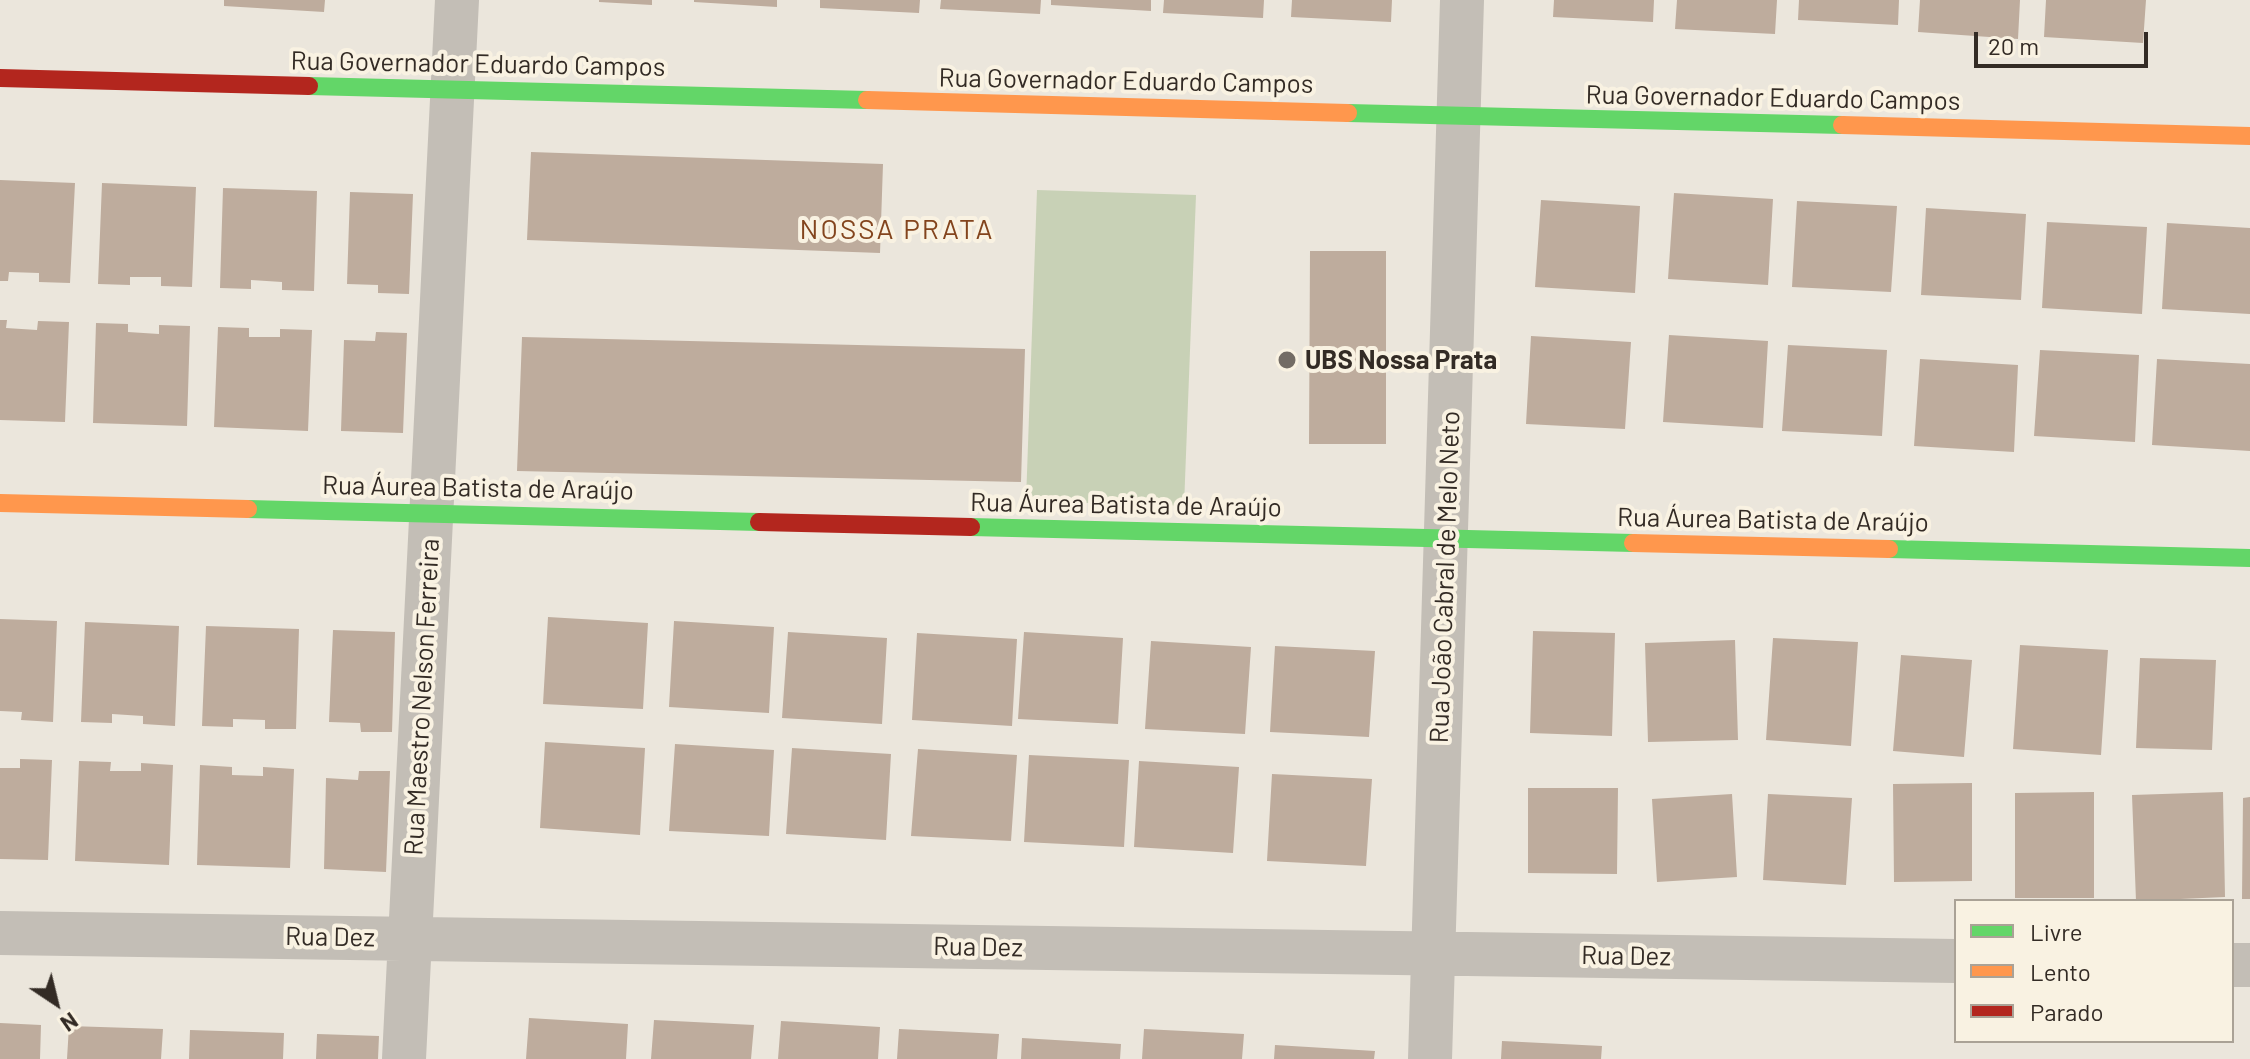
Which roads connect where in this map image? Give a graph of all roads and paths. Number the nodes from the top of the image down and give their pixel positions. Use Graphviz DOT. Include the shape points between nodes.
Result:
graph roads {
  1 [pos="457,0"];
  2 [pos="1462,0"];
  3 [pos="0,78"];
  4 [pos="452,90"];
  5 [pos="1459,116"];
  6 [pos="2250,136"];
  7 [pos="0,503"];
  8 [pos="431,513"];
  9 [pos="1447,539"];
  10 [pos="2250,558"];
  11 [pos="0,933"];
  12 [pos="409,938"];
  13 [pos="1433,954"];
  14 [pos="1954,961"];
  15 [pos="404,1059"];
  16 [pos="1430,1059"];
  1 -- 4 [label="street, Rua Maestro Nelson Ferreira"];
  2 -- 5 [label="street, Rua João Cabral de Melo Neto"];
  3 -- 4 [label="street, Rua Governador Eduardo Campos"];
  4 -- 5 [label="street, Rua Governador Eduardo Campos"];
  4 -- 8 [label="street, Rua Maestro Nelson Ferreira"];
  5 -- 6 [label="street, Rua Governador Eduardo Campos"];
  5 -- 9 [label="street, Rua João Cabral de Melo Neto"];
  7 -- 8 [label="street, Rua Áurea Batista de Araújo"];
  8 -- 9 [label="street, Rua Áurea Batista de Araújo"];
  8 -- 12 [label="street, Rua Maestro Nelson Ferreira"];
  9 -- 10 [label="street, Rua Áurea Batista de Araújo"];
  9 -- 13 [label="street, Rua João Cabral de Melo Neto"];
  11 -- 12 [label="street, Rua Dez"];
  12 -- 13 [label="street, Rua Dez"];
  12 -- 15 [label="street, Rua Maestro Nelson Ferreira"];
  13 -- 14 [label="street, Rua Dez"];
  13 -- 16 [label="street, Rua João Cabral de Melo Neto"];
}
